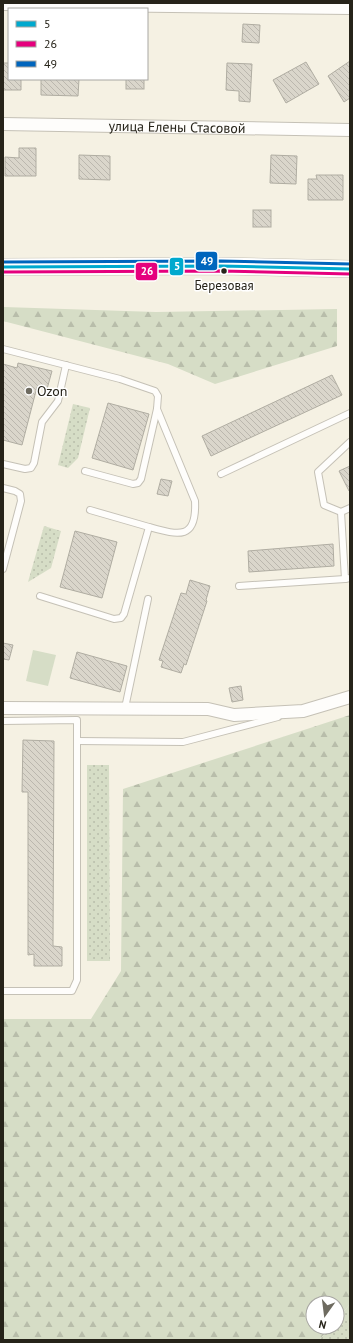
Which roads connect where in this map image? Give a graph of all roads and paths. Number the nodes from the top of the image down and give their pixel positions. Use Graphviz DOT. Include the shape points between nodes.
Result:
graph roads {
  1 [pos="3,4"];
  2 [pos="350,8"];
  3 [pos="3,124"];
  4 [pos="350,130"];
  5 [pos="3,267"];
  6 [pos="350,269"];
  7 [pos="3,349"];
  8 [pos="66,365"];
  9 [pos="157,409"];
  10 [pos="350,413"];
  11 [pos="350,442"];
  12 [pos="3,464"];
  13 [pos="85,471"];
  14 [pos="221,474"];
  15 [pos="3,488"];
  16 [pos="350,508"];
  17 [pos="90,510"];
  18 [pos="341,512"];
  19 [pos="149,527"];
  20 [pos="3,569"];
  21 [pos="348,579"];
  22 [pos="239,586"];
  23 [pos="40,596"];
  24 [pos="148,599"];
  25 [pos="350,697"];
  26 [pos="3,708"];
  27 [pos="125,708"];
  28 [pos="303,711"];
  29 [pos="3,721"];
  30 [pos="77,741"];
  31 [pos="3,991"];
  1 -- 2 [label="street"];
  3 -- 4 [label="street, улица Елены Стасовой"];
  5 -- 6 [label="main road" via="220,266"];
  7 -- 8 [label="lane"];
  8 -- 9 [label="lane" via="150,389 158,396"];
  8 -- 12 [label="lane" via="58,401 42,422 31,468"];
  9 -- 13 [label="lane" via="138,483 133,484"];
  9 -- 19 [label="lane" via="195,501 195,514 189,530 180,534"];
  10 -- 14 [label="lane"];
  11 -- 18 [label="lane" via="318,472 324,505"];
  15 -- 20 [label="lane" via="20,494 21,500"];
  16 -- 18 [label="lane"];
  17 -- 19 [label="lane"];
  18 -- 21 [label="lane"];
  19 -- 23 [label="lane" via="121,618 114,619"];
  21 -- 22 [label="lane"];
  24 -- 27 [label="lane"];
  25 -- 28 [label="street"];
  26 -- 27 [label="street"];
  27 -- 28 [label="street" via="208,709 234,716"];
  28 -- 30 [label="lane" via="183,742"];
  29 -- 30 [label="lane" via="78,720"];
  30 -- 31 [label="lane" via="77,980 72,991"];
}
